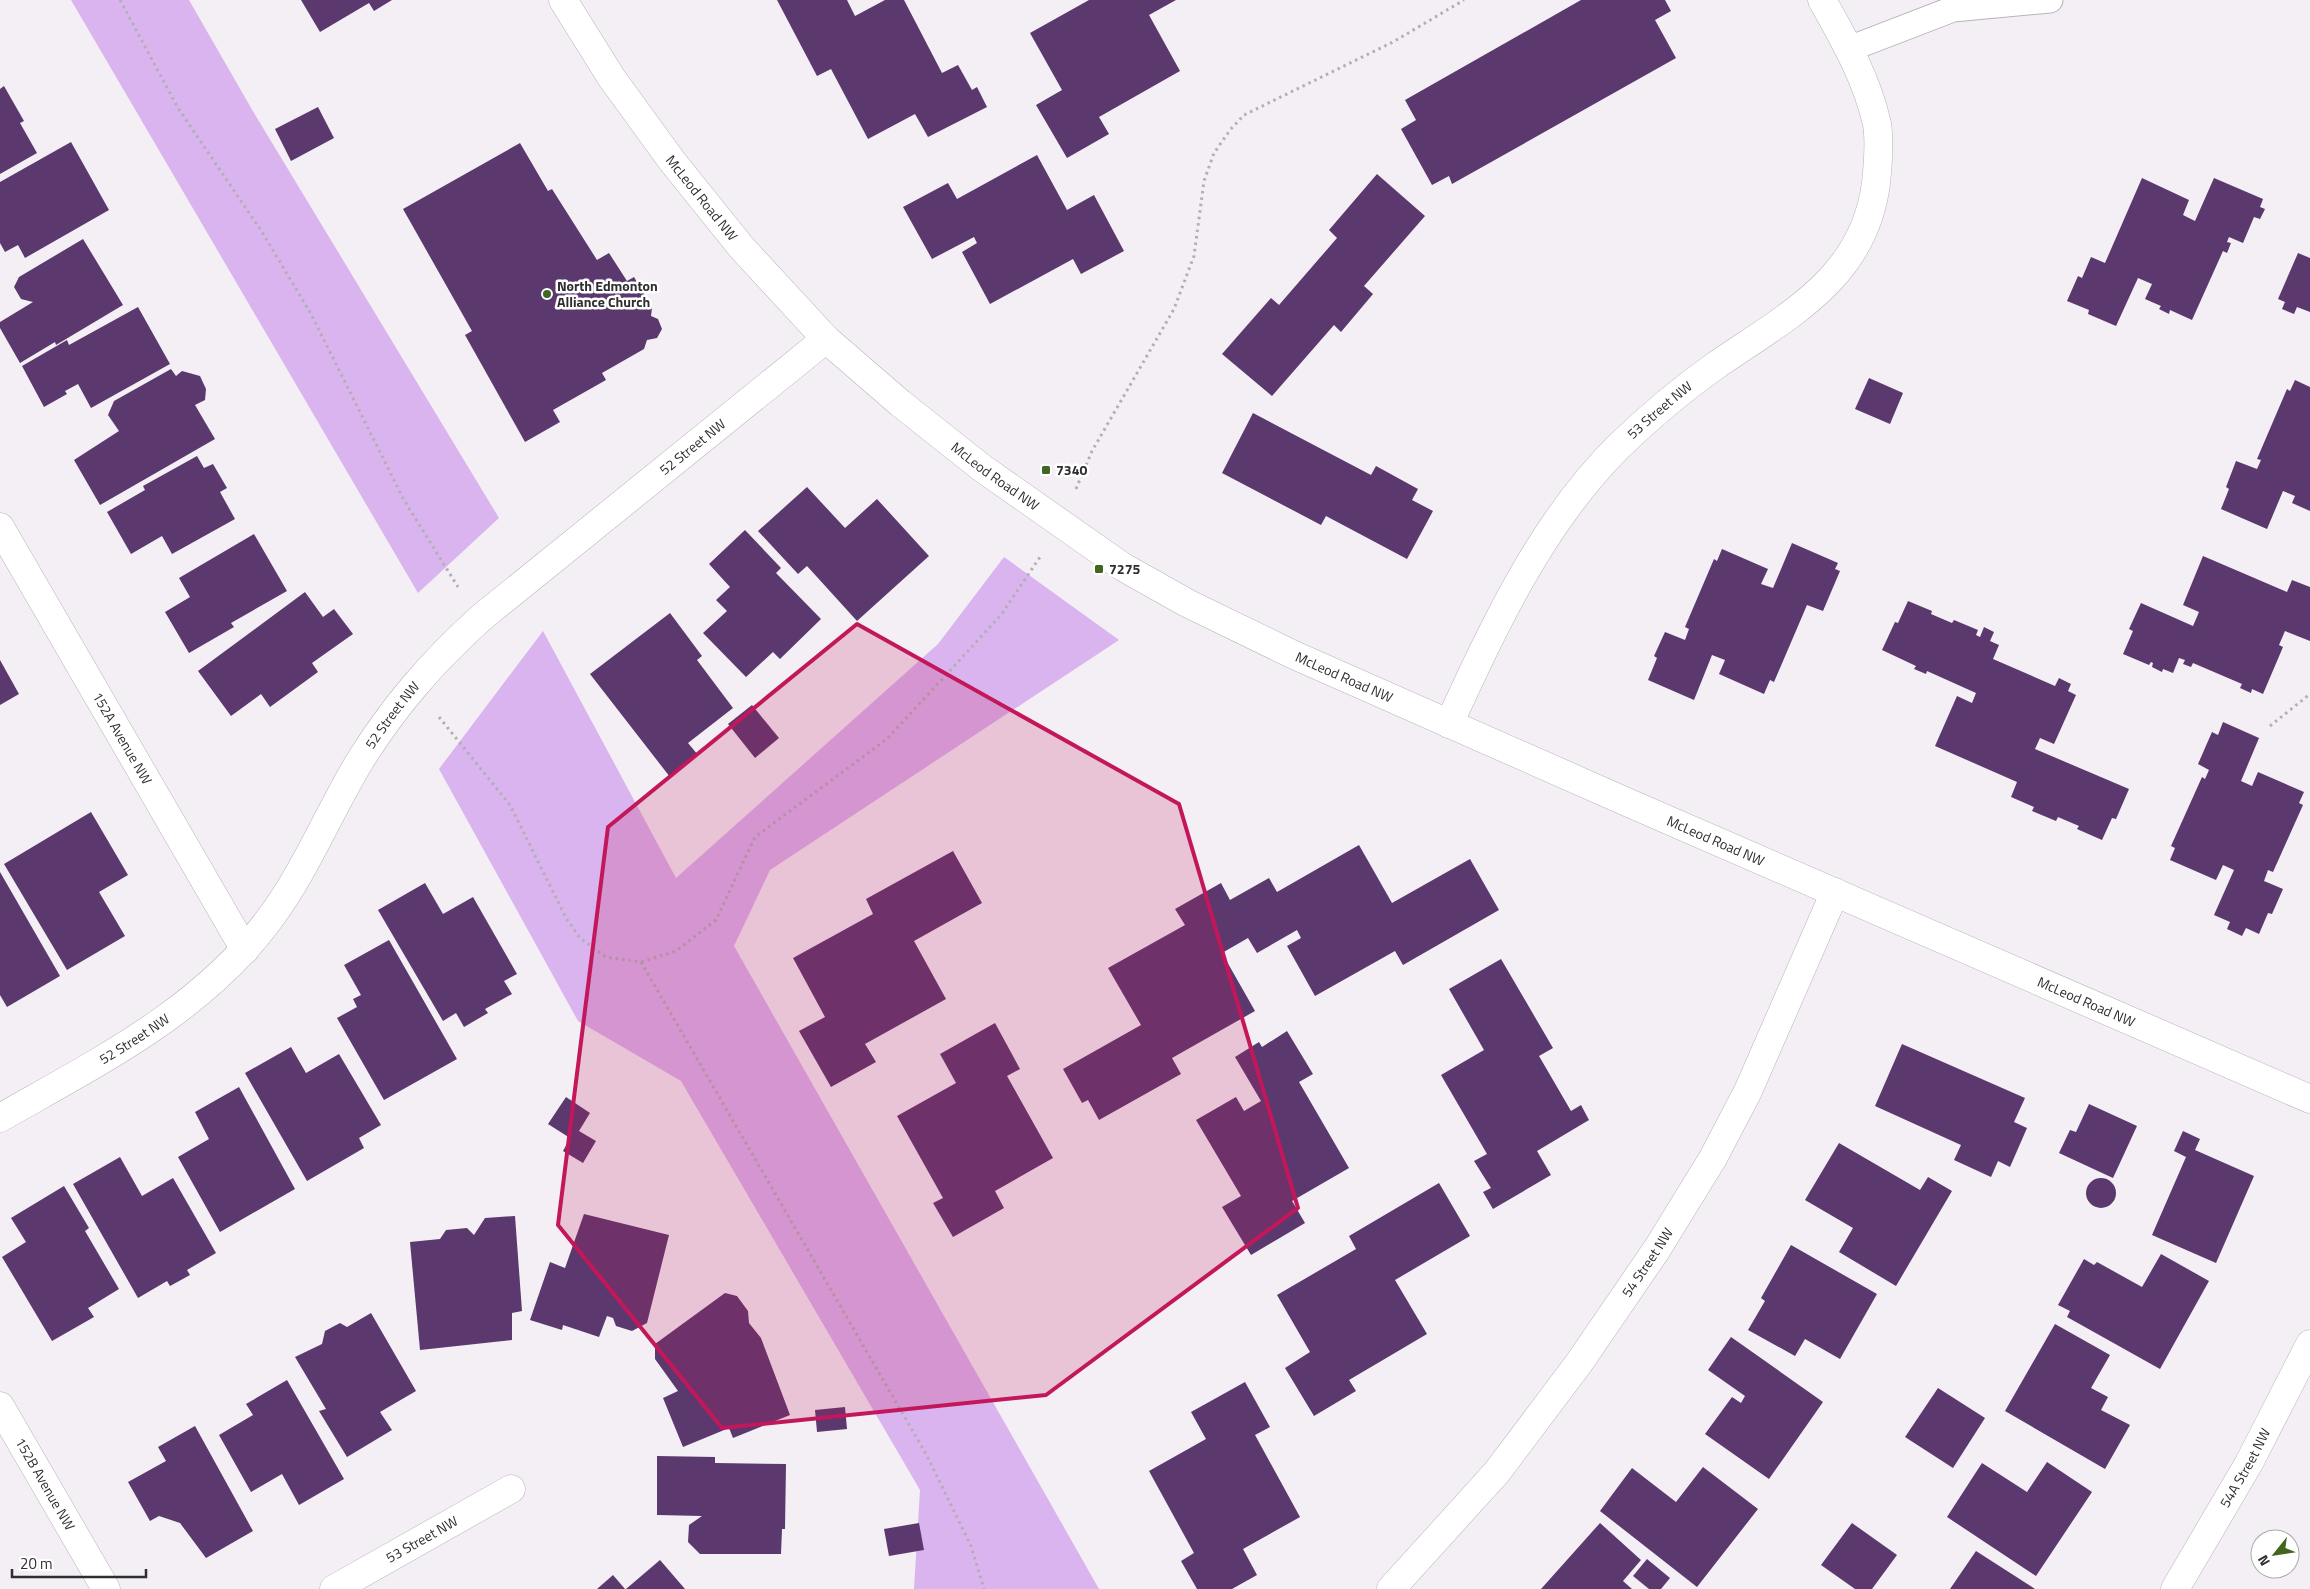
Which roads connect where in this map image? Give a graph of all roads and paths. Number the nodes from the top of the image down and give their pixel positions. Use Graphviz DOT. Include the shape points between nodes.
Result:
graph roads {
  1 [pos="120,0"];
  2 [pos="563,0"];
  3 [pos="1822,0"];
  4 [pos="2050,0"];
  5 [pos="1849,49"];
  6 [pos="826,339"];
  7 [pos="0,527"];
  8 [pos="482,617"];
  9 [pos="413,684"];
  10 [pos="2310,694"];
  11 [pos="1449,724"];
  12 [pos="2270,726"];
  13 [pos="1835,892"];
  14 [pos="245,950"];
  15 [pos="2310,1099"];
  16 [pos="0,1118"];
  17 [pos="2310,1344"];
  18 [pos="0,1406"];
  19 [pos="511,1488"];
  20 [pos="106,1589"];
  21 [pos="334,1589"];
  22 [pos="984,1589"];
  23 [pos="1391,1589"];
  24 [pos="2175,1589"];
  1 -- 8 [label="path" via="178,108 262,232 312,314 404,500 450,576"];
  2 -- 6 [label="street, McLeod Road NW" via="611,77 672,161 742,248"];
  3 -- 5 [label="street, 53 Street NW"];
  4 -- 5 [label="lane" via="1953,9"];
  5 -- 11 [label="street, 53 Street NW" via="1866,87 1877,126 1878,166 1873,205 1862,235 1829,283 1809,302 1682,392 1618,447 1590,478 1518,582"];
  6 -- 8 [label="street, 52 Street NW"];
  6 -- 11 [label="street, McLeod Road NW" via="900,404 982,468 1123,567 1238,629"];
  7 -- 14 [label="street, 152A Avenue NW"];
  8 -- 9 [label="street, 52 Street NW"];
  9 -- 14 [label="street, 52 Street NW" via="357,765 286,896"];
  9 -- 22 [label="path" via="510,805 566,918 580,938 606,956 641,962 926,1454 972,1546"];
  10 -- 12 [label="path"];
  11 -- 13 [label="street, McLeod Road NW"];
  13 -- 15 [label="street, McLeod Road NW"];
  13 -- 23 [label="street, 54 Street NW" via="1748,1091 1658,1249 1579,1363 1497,1472"];
  14 -- 16 [label="street, 52 Street NW" via="166,1019 124,1047"];
  17 -- 24 [label="street, 54A Street NW" via="2249,1463"];
  18 -- 20 [label="street, 152B Avenue NW"];
  19 -- 21 [label="street, 53 Street NW"];
}
